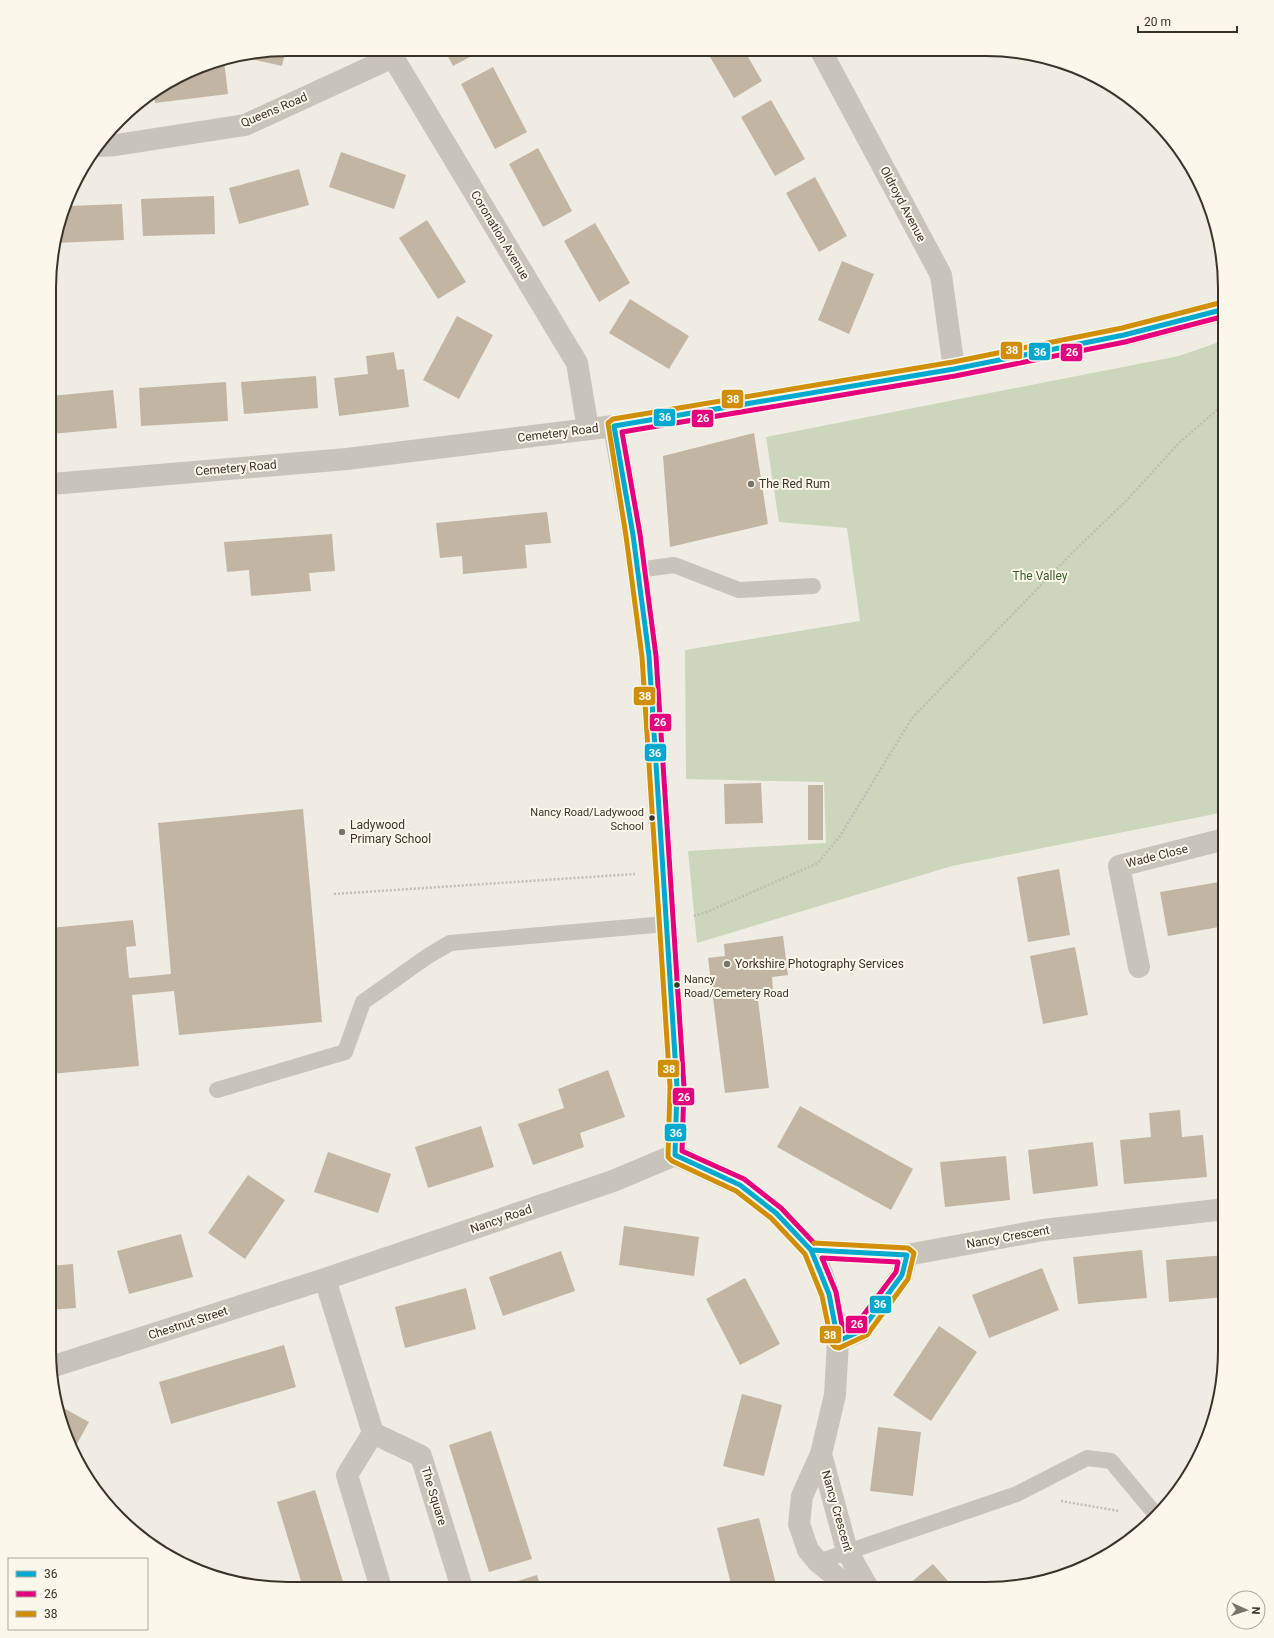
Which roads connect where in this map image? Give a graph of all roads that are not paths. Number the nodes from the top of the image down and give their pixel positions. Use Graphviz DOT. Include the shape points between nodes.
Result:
graph roads {
  1 [pos="385,56"];
  2 [pos="393,56"];
  3 [pos="824,56"];
  4 [pos="105,145"];
  5 [pos="1218,311"];
  6 [pos="954,369"];
  7 [pos="614,426"];
  8 [pos="588,429"];
  9 [pos="56,484"];
  10 [pos="638,570"];
  11 [pos="813,586"];
  12 [pos="1218,841"];
  13 [pos="666,924"];
  14 [pos="1139,967"];
  15 [pos="217,1090"];
  16 [pos="675,1155"];
  17 [pos="1218,1210"];
  18 [pos="811,1250"];
  19 [pos="907,1255"];
  20 [pos="325,1278"];
  21 [pos="838,1341"];
  22 [pos="56,1365"];
  23 [pos="373,1433"];
  24 [pos="821,1454"];
  25 [pos="1153,1511"];
  26 [pos="847,1551"];
  27 [pos="818,1562"];
  28 [pos="379,1582"];
  29 [pos="460,1582"];
  30 [pos="843,1582"];
  31 [pos="865,1582"];
  1 -- 4 [label="street, Queens Road" via="245,125"];
  2 -- 8 [label="street, Coronation Avenue" via="577,363"];
  3 -- 6 [label="street, Oldroyd Avenue" via="941,275"];
  5 -- 6 [label="street, Cemetery Road" via="1124,335"];
  6 -- 7 [label="street, Cemetery Road"];
  7 -- 8 [label="street, Cemetery Road"];
  7 -- 10 [label="street"];
  8 -- 9 [label="street, Cemetery Road" via="347,459"];
  10 -- 11 [label="lane" via="674,565 739,590"];
  10 -- 13 [label="street" via="649,656"];
  12 -- 14 [label="street, Wade Close" via="1119,866"];
  13 -- 15 [label="lane" via="450,943 363,1002 345,1052"];
  13 -- 16 [label="street" via="677,1087"];
  16 -- 18 [label="street" via="740,1185 776,1214"];
  16 -- 20 [label="street, Nancy Road" via="613,1180"];
  17 -- 19 [label="street, Nancy Crescent" via="1043,1230"];
  18 -- 19 [label="street"];
  18 -- 21 [label="street, Nancy Crescent" via="829,1294"];
  19 -- 21 [label="street" via="902,1276 861,1331"];
  20 -- 22 [label="street, Chestnut Street"];
  20 -- 23 [label="street"];
  21 -- 24 [label="street, Nancy Crescent" via="835,1395"];
  23 -- 28 [label="street" via="347,1475"];
  23 -- 29 [label="street, The Square" via="421,1456"];
  24 -- 26 [label="street, Nancy Crescent"];
  24 -- 27 [label="street, Nancy Crescent" via="802,1496 799,1524 808,1550"];
  25 -- 26 [label="lane" via="1111,1461 1087,1458 1017,1494"];
  26 -- 27 [label="lane"];
  26 -- 31 [label="street, Nancy Crescent"];
  27 -- 30 [label="street, Nancy Crescent"];
}
